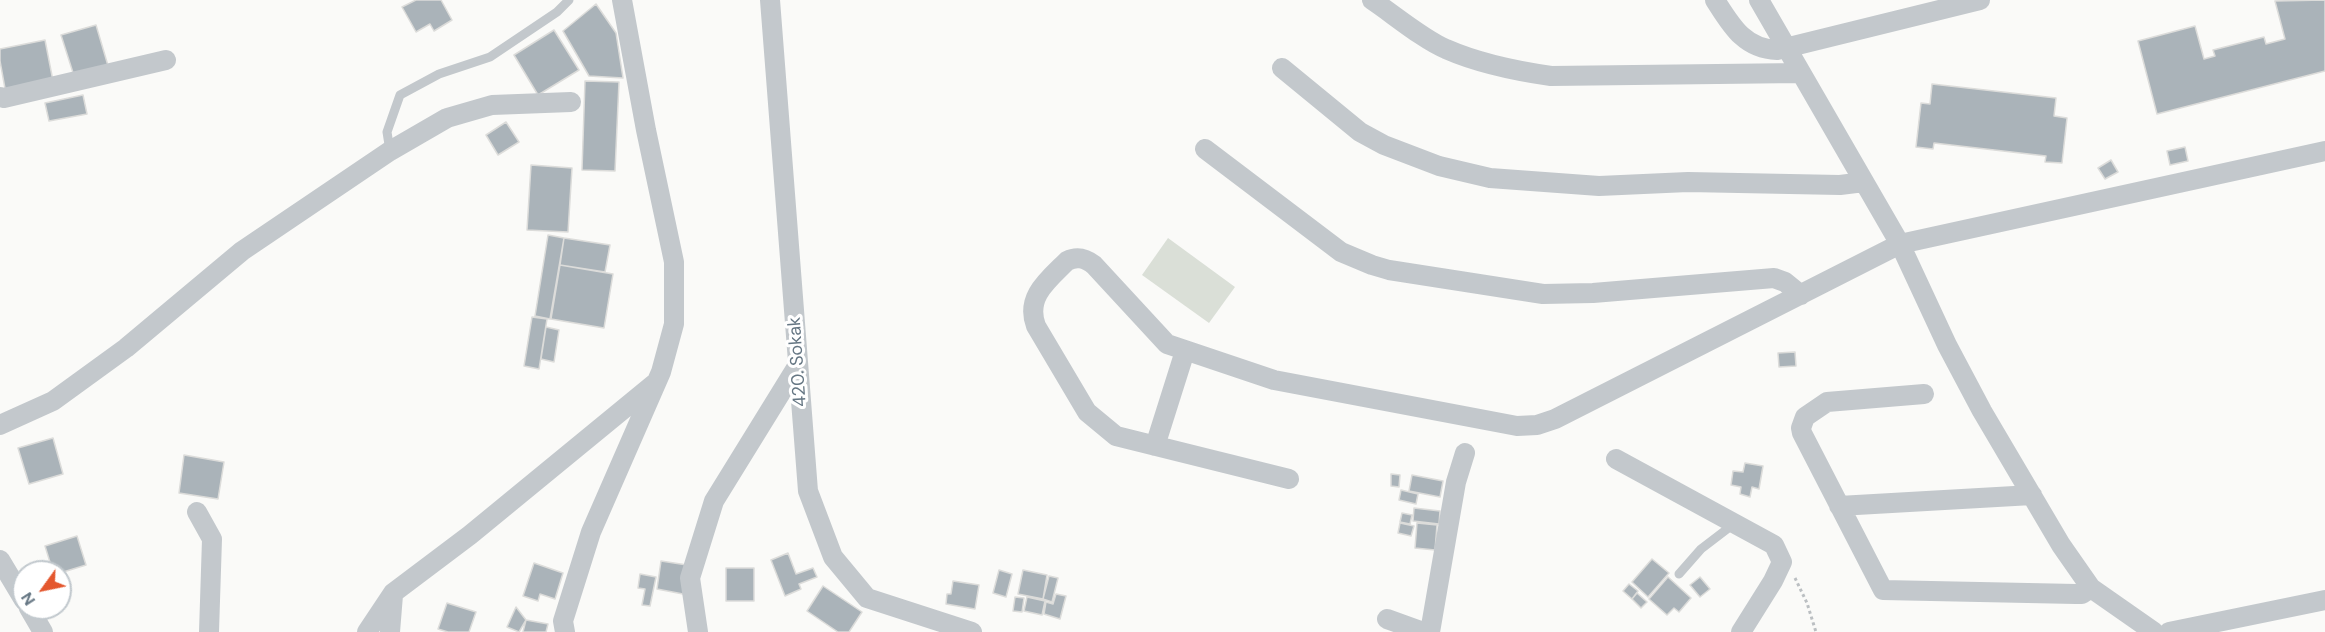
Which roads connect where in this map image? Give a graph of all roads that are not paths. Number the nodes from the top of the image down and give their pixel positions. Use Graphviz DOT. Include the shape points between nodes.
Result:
graph roads {
  1 [pos="569,0"];
  2 [pos="622,0"];
  3 [pos="770,0"];
  4 [pos="1372,0"];
  5 [pos="1715,0"];
  6 [pos="1759,0"];
  7 [pos="1980,0"];
  8 [pos="1786,49"];
  9 [pos="166,60"];
  10 [pos="1282,68"];
  11 [pos="1800,73"];
  12 [pos="0,97"];
  13 [pos="571,102"];
  14 [pos="1205,149"];
  15 [pos="390,151"];
  16 [pos="2325,151"];
  17 [pos="1864,182"];
  18 [pos="1900,244"];
  19 [pos="1801,295"];
  20 [pos="1185,351"];
  21 [pos="798,364"];
  22 [pos="657,382"];
  23 [pos="1924,394"];
  24 [pos="0,425"];
  25 [pos="1155,446"];
  26 [pos="1465,453"];
  27 [pos="1616,459"];
  28 [pos="1289,479"];
  29 [pos="2032,495"];
  30 [pos="1839,506"];
  31 [pos="197,512"];
  32 [pos="1735,523"];
  33 [pos="0,560"];
  34 [pos="1679,573"];
  35 [pos="12,580"];
  36 [pos="2091,588"];
  37 [pos="393,593"];
  38 [pos="2325,600"];
  39 [pos="1387,619"];
  40 [pos="917,623"];
  41 [pos="209,632"];
  42 [pos="367,632"];
  43 [pos="390,632"];
  44 [pos="565,632"];
  45 [pos="698,632"];
  46 [pos="972,632"];
  47 [pos="1423,632"];
  48 [pos="1430,632"];
  49 [pos="1741,632"];
  50 [pos="2154,632"];
  51 [pos="2169,632"];
  1 -- 15 [label="lane" via="490,57 439,74 400,95 387,132"];
  2 -- 22 [label="street" via="674,262 674,324"];
  3 -- 21 [label="street, 420. Sokak"];
  4 -- 11 [label="street" via="1444,49 1526,72 1551,76"];
  5 -- 8 [label="street" via="1745,40 1767,50"];
  6 -- 8 [label="street"];
  7 -- 8 [label="street"];
  8 -- 11 [label="street"];
  9 -- 12 [label="street"];
  10 -- 17 [label="street" via="1376,141 1439,166 1490,178 1599,186"];
  11 -- 17 [label="street"];
  13 -- 15 [label="street" via="492,105 447,118"];
  14 -- 19 [label="street" via="1341,252 1372,266 1543,294 1774,278"];
  15 -- 24 [label="street" via="242,251 126,348 53,401"];
  16 -- 18 [label="street"];
  17 -- 18 [label="street"];
  18 -- 19 [label="street"];
  18 -- 29 [label="street" via="1952,355"];
  19 -- 20 [label="street" via="1556,419 1537,425 1517,426 1274,380"];
  20 -- 25 [label="street"];
  20 -- 25 [label="street" via="1167,344 1083,258 1067,261 1035,298 1036,326 1087,412 1116,436"];
  21 -- 40 [label="street, 420. Sokak" via="808,491 833,557 867,598"];
  21 -- 45 [label="street" via="714,501 690,578"];
  22 -- 37 [label="street"];
  22 -- 44 [label="street" via="591,532 563,621"];
  23 -- 30 [label="street" via="1827,402 1805,417 1802,434"];
  25 -- 28 [label="street"];
  26 -- 48 [label="street" via="1456,482"];
  27 -- 32 [label="street"];
  29 -- 30 [label="street"];
  29 -- 36 [label="street"];
  30 -- 36 [label="street" via="1883,590 2082,594"];
  31 -- 41 [label="street" via="212,539"];
  32 -- 34 [label="lane" via="1701,549"];
  32 -- 49 [label="street" via="1774,545 1782,562"];
  33 -- 35 [label="street"];
  36 -- 50 [label="street"];
  37 -- 42 [label="street"];
  37 -- 43 [label="street"];
  38 -- 51 [label="street"];
  39 -- 47 [label="street"];
  40 -- 46 [label="street, 420. Sokak"];
}
